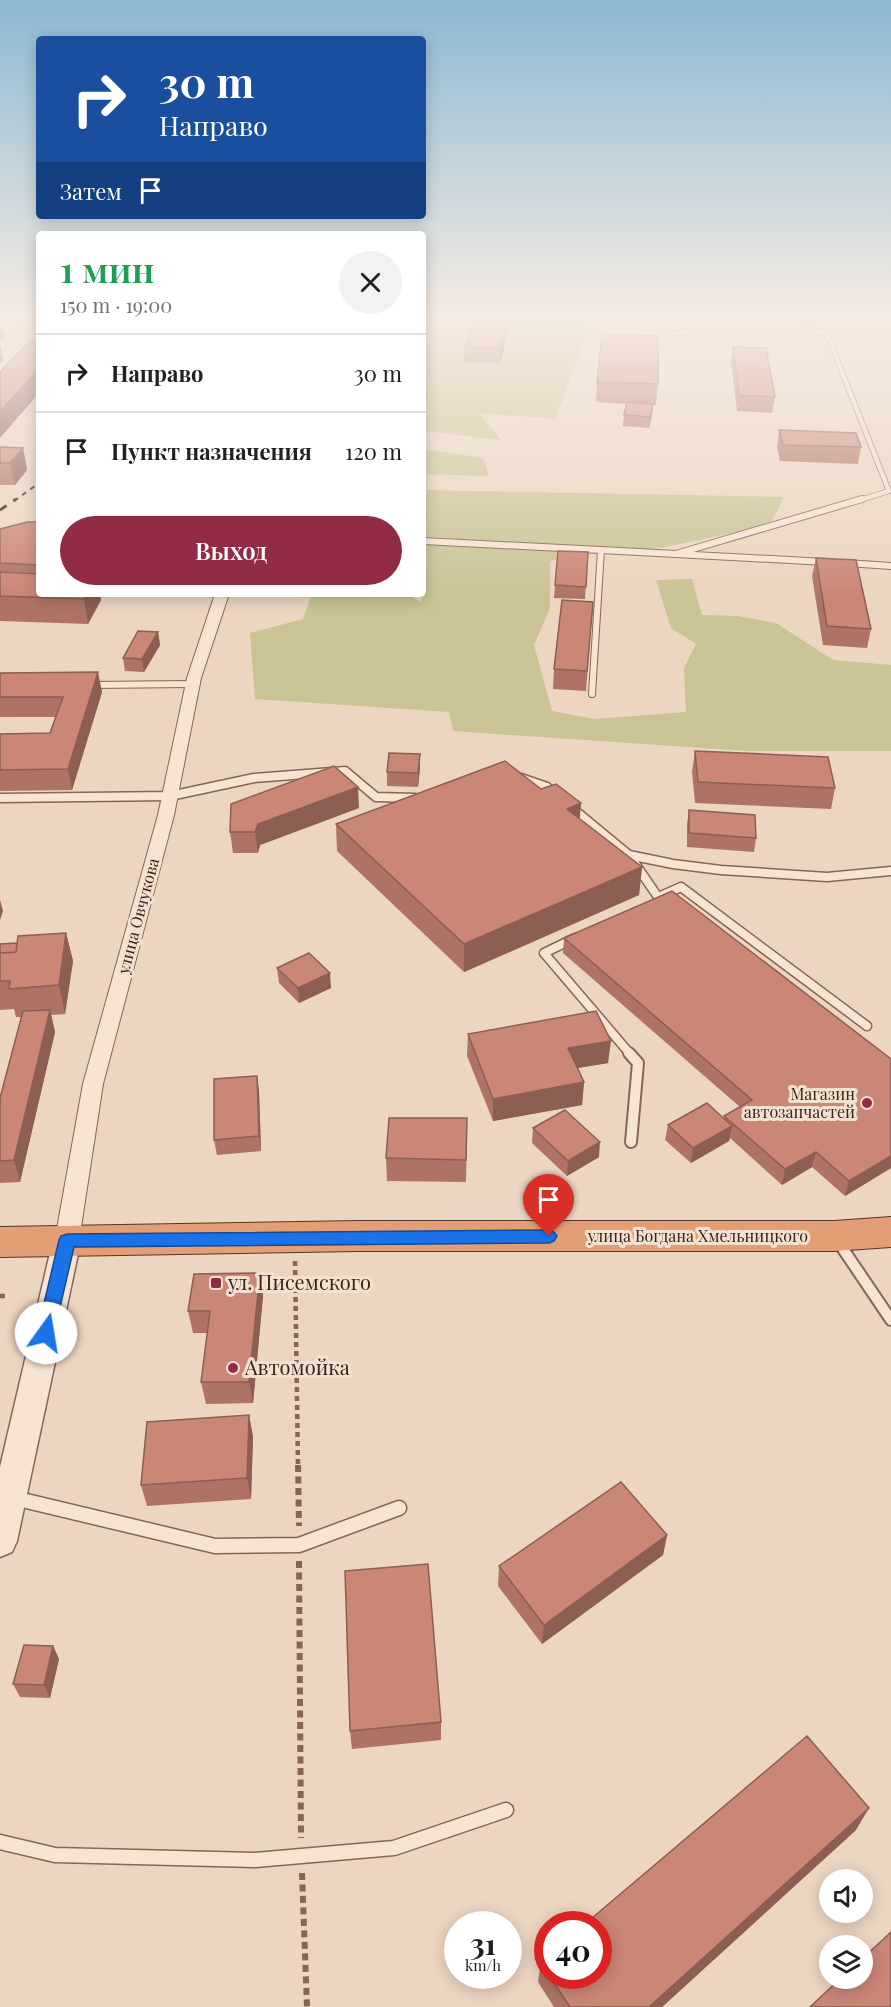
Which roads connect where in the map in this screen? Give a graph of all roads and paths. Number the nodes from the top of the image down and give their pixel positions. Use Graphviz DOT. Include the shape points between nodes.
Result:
graph roads {
  1 [pos="857,411"];
  2 [pos="426,542"];
  3 [pos="600,550"];
  4 [pos="676,554"];
  5 [pos="831,562"];
  6 [pos="843,563"];
  7 [pos="891,566"];
  8 [pos="221,597"];
  9 [pos="193,684"];
  10 [pos="79,685"];
  11 [pos="592,694"];
  12 [pos="508,773"];
  13 [pos="170,796"];
  14 [pos="0,798"];
  15 [pos="423,799"];
  16 [pos="629,855"];
  17 [pos="891,871"];
  18 [pos="658,897"];
  19 [pos="648,902"];
  20 [pos="586,933"];
  21 [pos="867,1026"];
  22 [pos="631,1142"];
  23 [pos="891,1232"];
  24 [pos="834,1236"];
  25 [pos="294,1237"];
  26 [pos="67,1240"];
  27 [pos="0,1242"];
  28 [pos="891,1320"];
  29 [pos="9,1496"];
  30 [pos="399,1508"];
  31 [pos="0,1541"];
  32 [pos="299,1545"];
  33 [pos="506,1810"];
  34 [pos="0,1842"];
  35 [pos="301,1856"];
  36 [pos="307,2007"];
  1 -- 4 [label="lane" via="889,491"];
  2 -- 3 [label="lane"];
  3 -- 4 [label="lane"];
  3 -- 11 [label="lane"];
  4 -- 5 [label="lane"];
  6 -- 7 [label="lane"];
  8 -- 9 [label="street, улица Овчукова"];
  9 -- 10 [label="lane"];
  9 -- 13 [label="street, улица Овчукова"];
  12 -- 16 [label="lane" via="547,787"];
  13 -- 14 [label="lane"];
  13 -- 15 [label="lane" via="254,778 345,771 376,797"];
  13 -- 26 [label="street, улица Овчукова" via="93,1084"];
  16 -- 17 [label="lane" via="721,870 827,877"];
  16 -- 18 [label="lane"];
  18 -- 19 [label="lane"];
  18 -- 21 [label="lane" via="681,887"];
  20 -- 22 [label="lane" via="544,953 638,1063"];
  23 -- 24 [label="highway, улица Богдана Хмельницкого"];
  24 -- 25 [label="highway, улица Богдана Хмельницкого"];
  24 -- 28 [label="lane"];
  25 -- 26 [label="highway, улица Богдана Хмельницкого"];
  25 -- 32 [label="path"];
  26 -- 27 [label="highway, улица Богдана Хмельницкого"];
  26 -- 29 [label="street"];
  29 -- 31 [label="street"];
  29 -- 32 [label="lane" via="215,1546"];
  30 -- 32 [label="lane"];
  32 -- 35 [label="path"];
  33 -- 35 [label="lane" via="394,1848"];
  34 -- 35 [label="lane" via="55,1854 255,1860"];
  35 -- 36 [label="path"];
}
